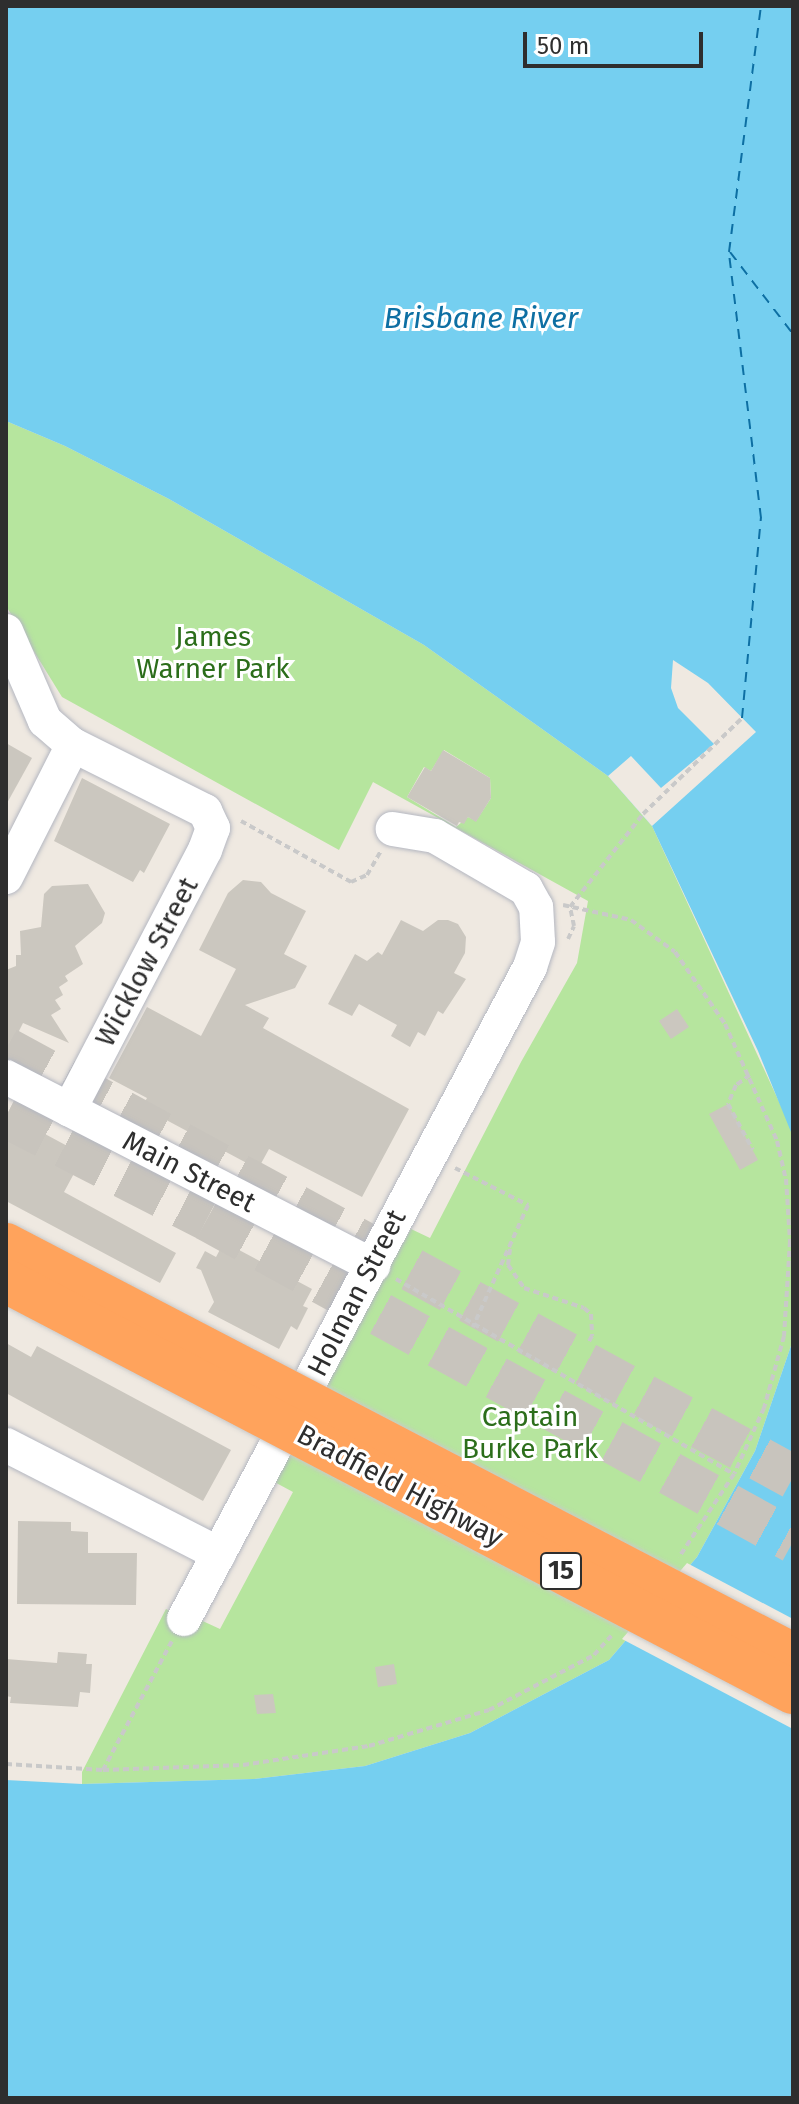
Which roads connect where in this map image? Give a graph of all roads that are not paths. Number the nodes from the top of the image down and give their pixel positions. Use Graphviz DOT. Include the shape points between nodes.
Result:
graph roads {
  1 [pos="6,631"];
  2 [pos="73,745"];
  3 [pos="393,829"];
  4 [pos="6,877"];
  5 [pos="6,1077"];
  6 [pos="69,1110"];
  7 [pos="6,1245"];
  8 [pos="373,1266"];
  9 [pos="6,1281"];
  10 [pos="6,1445"];
  11 [pos="219,1554"];
  12 [pos="184,1619"];
  13 [pos="793,1655"];
  14 [pos="793,1692"];
  1 -- 2 [label="street" via="36,707"];
  2 -- 4 [label="street"];
  2 -- 6 [label="street, Wicklow Street" via="205,811 213,828"];
  3 -- 8 [label="street, Holman Street" via="435,836 526,889 533,898 538,942 530,967"];
  5 -- 6 [label="street, Main Street"];
  6 -- 8 [label="street, Main Street"];
  7 -- 13 [label="highway, Bradfield Highway / 15, bridge"];
  8 -- 11 [label="street, Holman Street"];
  9 -- 14 [label="highway, Bradfield Highway / 15, bridge"];
  10 -- 11 [label="street"];
  11 -- 12 [label="street, Holman Street"];
}
